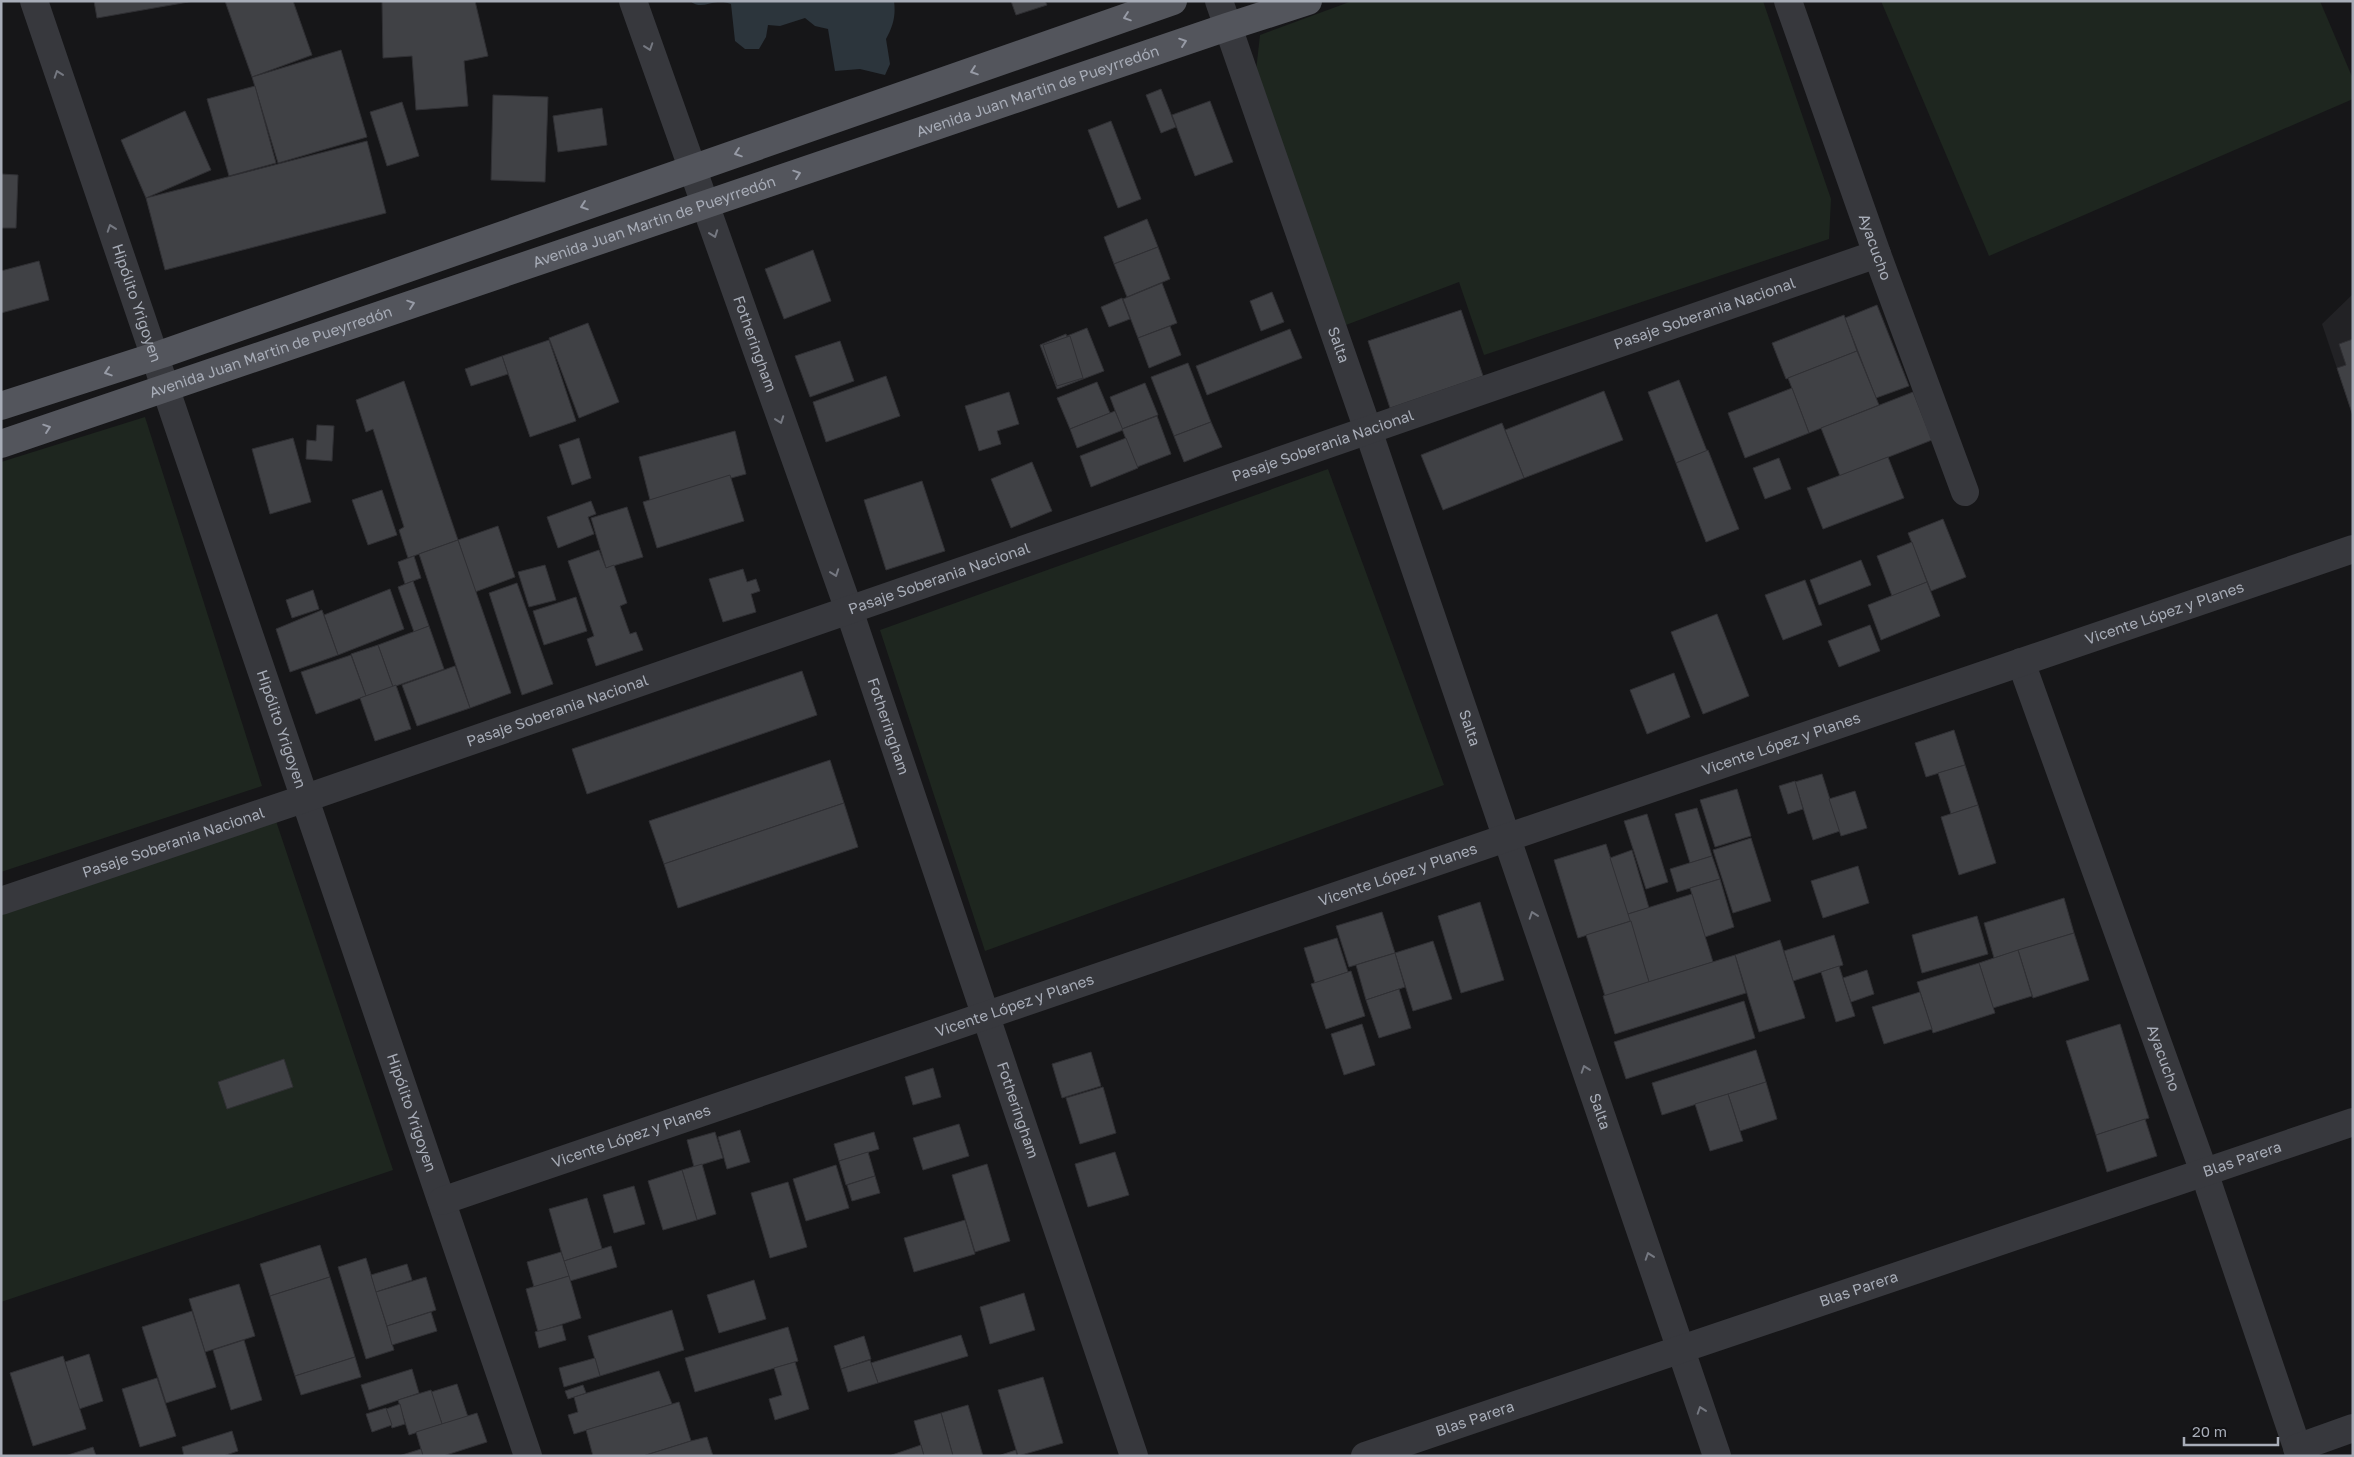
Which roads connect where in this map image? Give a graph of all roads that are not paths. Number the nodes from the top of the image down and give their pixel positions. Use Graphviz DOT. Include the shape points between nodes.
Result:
graph roads {
  1 [pos="34,1"];
  2 [pos="633,1"];
  3 [pos="1173,1"];
  4 [pos="1219,1"];
  5 [pos="1308,1"];
  6 [pos="1788,1"];
  7 [pos="1228,27"];
  8 [pos="691,169"];
  9 [pos="704,206"];
  10 [pos="1877,254"];
  11 [pos="155,357"];
  12 [pos="166,387"];
  13 [pos="1,406"];
  14 [pos="1368,430"];
  15 [pos="1,444"];
  16 [pos="1965,492"];
  17 [pos="2353,549"];
  18 [pos="849,610"];
  19 [pos="2021,662"];
  20 [pos="306,798"];
  21 [pos="1507,838"];
  22 [pos="1,901"];
  23 [pos="984,1016"];
  24 [pos="2353,1122"];
  25 [pos="2204,1172"];
  26 [pos="442,1201"];
  27 [pos="1680,1349"];
  28 [pos="2353,1428"];
  29 [pos="2298,1452"];
  30 [pos="528,1456"];
  31 [pos="1134,1456"];
  32 [pos="1365,1456"];
  33 [pos="1717,1456"];
  11 -- 1 [label="street, Hipólito Yrigoyen, one-way"];
  2 -- 8 [label="street, Fotheringham, one-way"];
  3 -- 8 [label="main road, one-way"];
  4 -- 7 [label="street, Salta"];
  5 -- 7 [label="main road, Avenida Juan Martin de Pueyrredón"];
  6 -- 10 [label="street, Ayacucho"];
  9 -- 7 [label="main road, Avenida Juan Martin de Pueyrredón, one-way"];
  7 -- 14 [label="street, Salta"];
  8 -- 9 [label="street, Fotheringham"];
  8 -- 11 [label="main road, one-way"];
  12 -- 9 [label="main road, Avenida Juan Martin de Pueyrredón, one-way"];
  9 -- 18 [label="street, Fotheringham, one-way"];
  10 -- 14 [label="street, Pasaje Soberania Nacional"];
  10 -- 16 [label="street, Ayacucho"];
  11 -- 12 [label="street, Hipólito Yrigoyen"];
  11 -- 13 [label="main road, one-way"];
  15 -- 12 [label="main road, Avenida Juan Martin de Pueyrredón, one-way"];
  12 -- 20 [label="street, Hipólito Yrigoyen"];
  14 -- 18 [label="street, Pasaje Soberania Nacional"];
  14 -- 21 [label="street, Salta"];
  17 -- 19 [label="street, Vicente López y Planes"];
  18 -- 20 [label="street, Pasaje Soberania Nacional"];
  18 -- 23 [label="street, Fotheringham"];
  19 -- 21 [label="street, Vicente López y Planes"];
  19 -- 25 [label="street, Ayacucho"];
  20 -- 22 [label="street, Pasaje Soberania Nacional"];
  20 -- 26 [label="street, Hipólito Yrigoyen"];
  21 -- 23 [label="street, Vicente López y Planes"];
  27 -- 21 [label="street, Salta, one-way"];
  23 -- 26 [label="street, Vicente López y Planes"];
  23 -- 31 [label="street, Fotheringham"];
  24 -- 25 [label="street, Blas Parera"];
  25 -- 27 [label="street, Blas Parera"];
  25 -- 29 [label="street, Ayacucho"];
  26 -- 30 [label="street, Hipólito Yrigoyen"];
  27 -- 32 [label="street, Blas Parera"];
  33 -- 27 [label="street, Salta, one-way"];
  28 -- 29 [label="street"];
}
